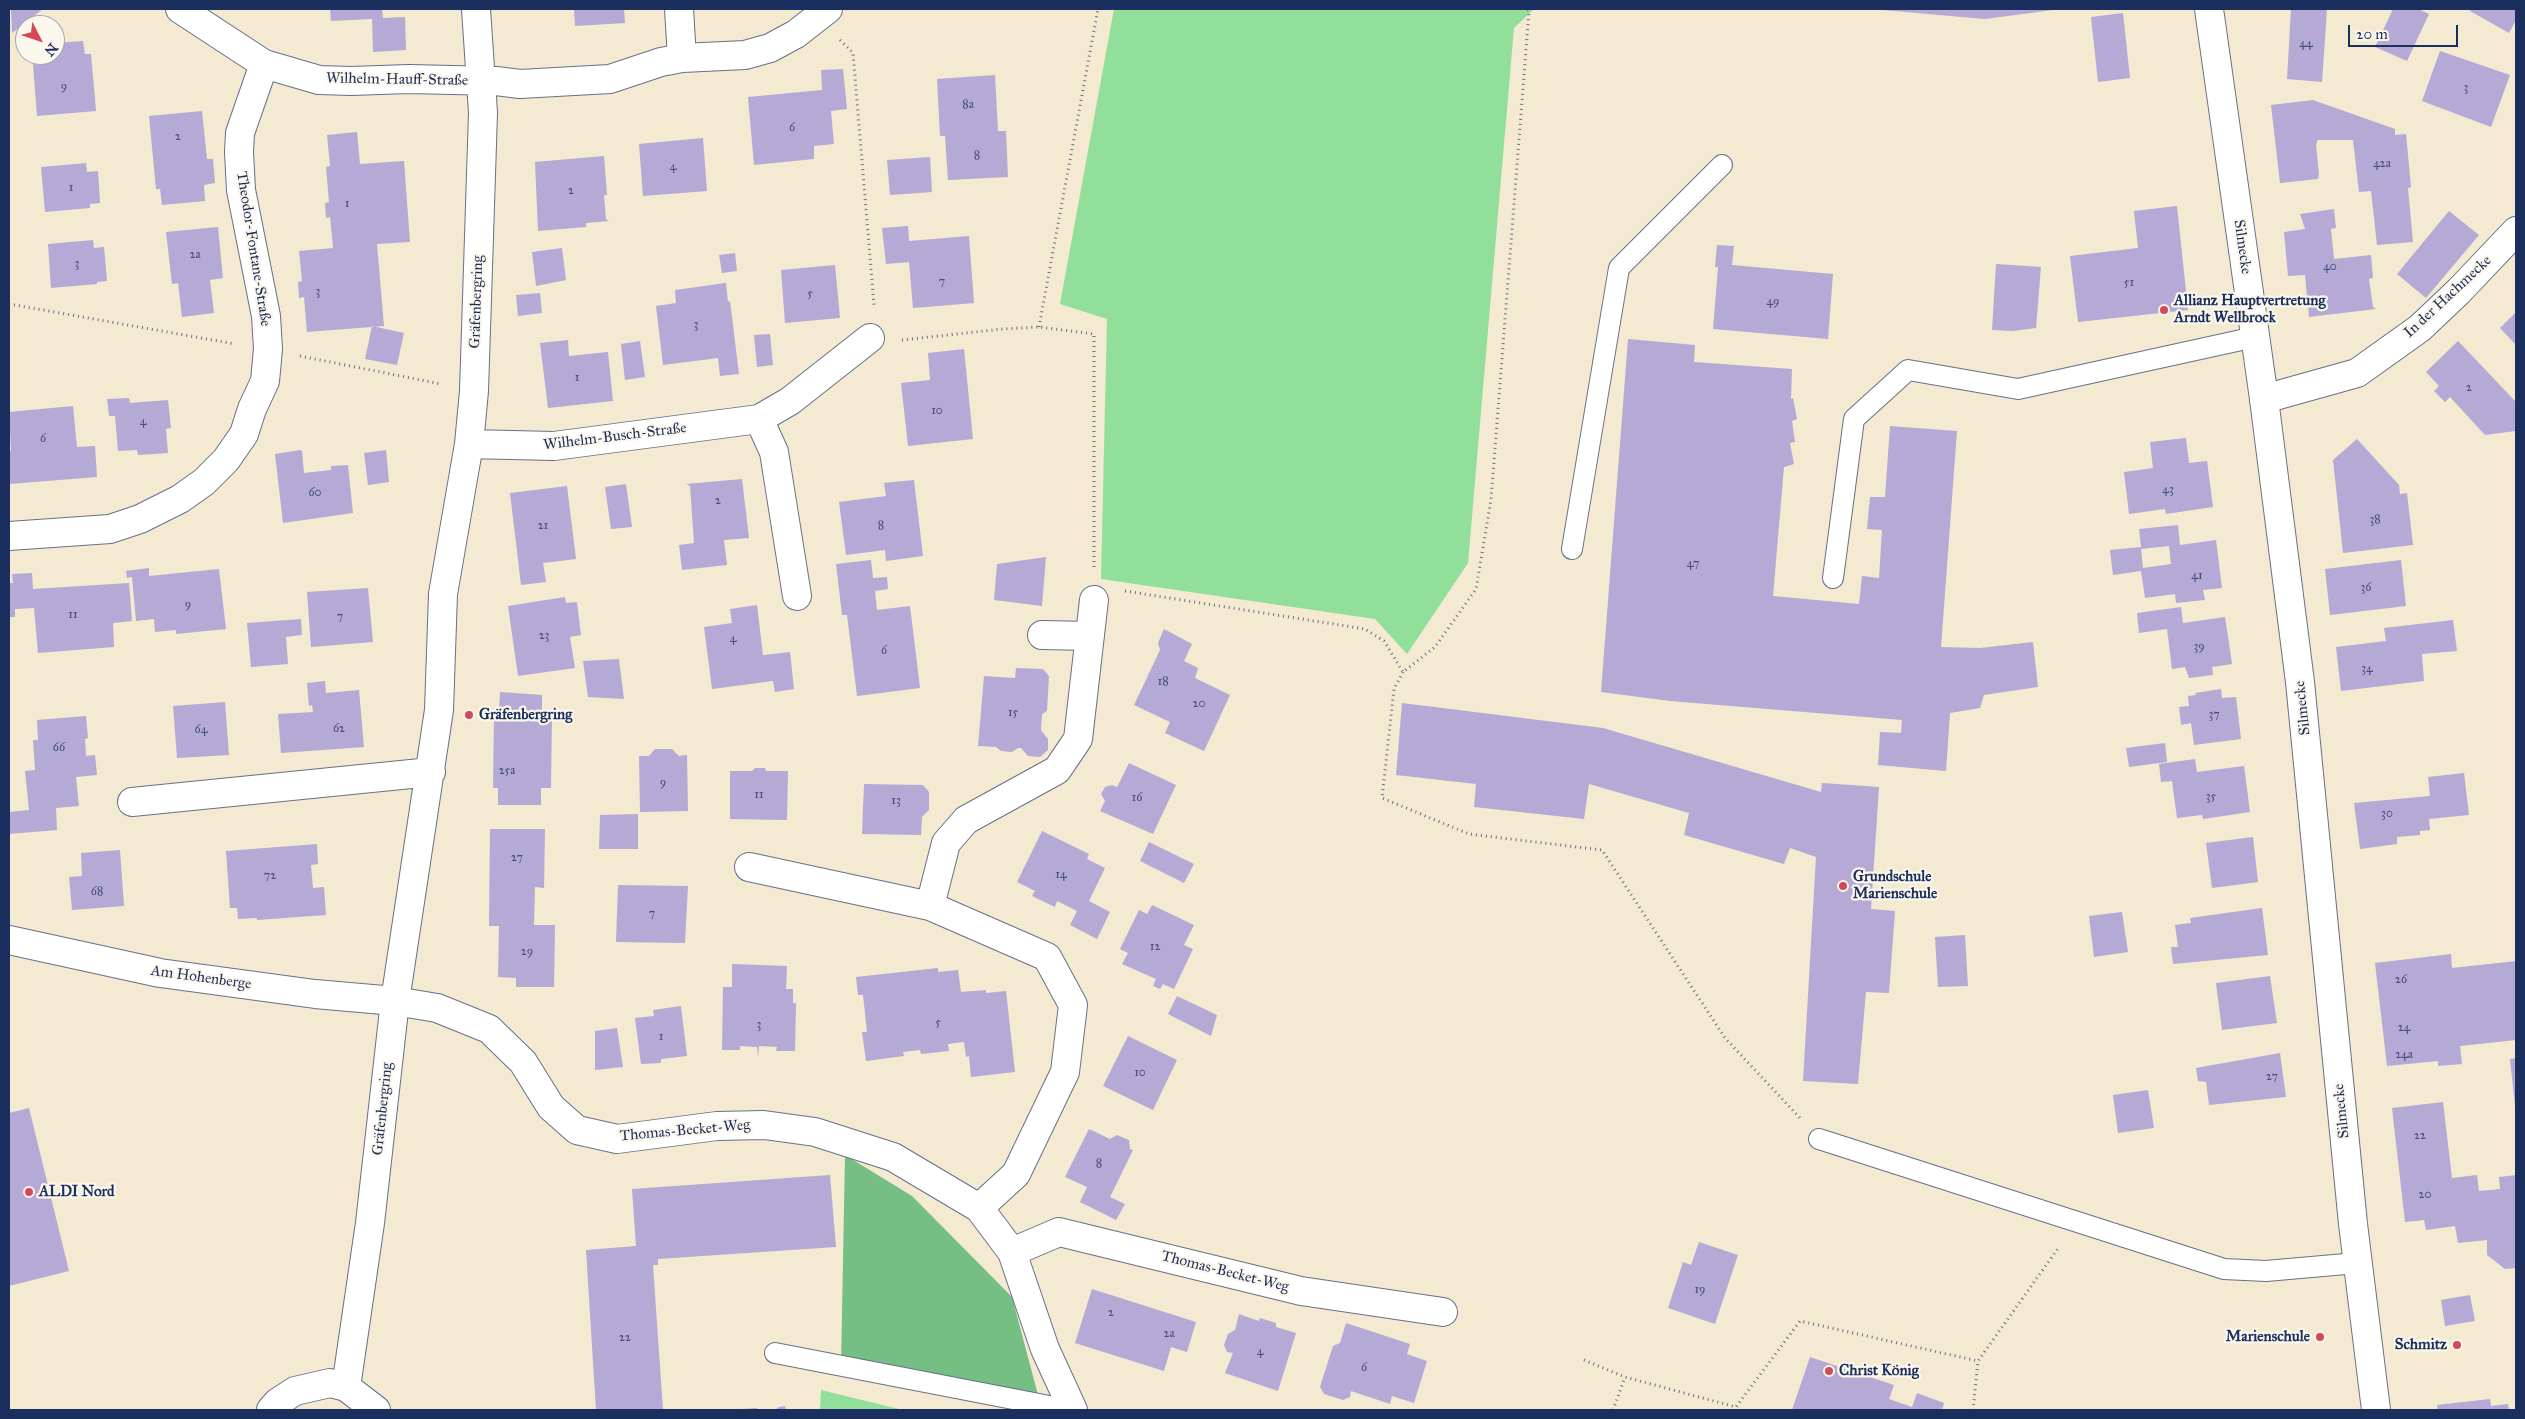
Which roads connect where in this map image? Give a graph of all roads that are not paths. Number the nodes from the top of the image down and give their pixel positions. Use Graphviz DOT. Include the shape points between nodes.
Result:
graph roads {
  1 [pos="180,9"];
  2 [pos="476,9"];
  3 [pos="679,9"];
  4 [pos="2209,9"];
  5 [pos="823,13"];
  6 [pos="682,58"];
  7 [pos="264,64"];
  8 [pos="483,82"];
  9 [pos="1722,165"];
  10 [pos="2516,231"];
  11 [pos="2255,337"];
  12 [pos="870,338"];
  13 [pos="2264,399"];
  14 [pos="759,419"];
  15 [pos="470,444"];
  16 [pos="9,536"];
  17 [pos="1572,548"];
  18 [pos="1833,578"];
  19 [pos="1094,594"];
  20 [pos="796,596"];
  21 [pos="1042,634"];
  22 [pos="1090,636"];
  23 [pos="431,772"];
  24 [pos="132,802"];
  25 [pos="749,867"];
  26 [pos="930,906"];
  27 [pos="9,940"];
  28 [pos="395,1001"];
  29 [pos="1819,1139"];
  30 [pos="979,1208"];
  31 [pos="1012,1252"];
  32 [pos="2357,1264"];
  33 [pos="1443,1312"];
  34 [pos="775,1353"];
  35 [pos="346,1387"];
  36 [pos="271,1410"];
  37 [pos="376,1410"];
  38 [pos="1072,1410"];
  39 [pos="2376,1410"];
  1 -- 7 [label="street, Wilhelm-Hauff-Straße"];
  2 -- 8 [label="street, Gräfenbergring"];
  3 -- 6 [label="street"];
  4 -- 11 [label="street, Silmecke"];
  5 -- 6 [label="street, Wilhelm-Hauff-Straße" via="796,34 770,48 745,55"];
  6 -- 8 [label="street, Wilhelm-Hauff-Straße" via="610,79 520,84"];
  7 -- 8 [label="street, Wilhelm-Hauff-Straße" via="319,80"];
  7 -- 16 [label="street, Theodor-Fontane-Straße" via="240,132 241,190 266,316 268,349 265,381 244,434 226,460 204,482 180,499 140,519 110,529"];
  8 -- 15 [label="street, Gräfenbergring"];
  9 -- 17 [label="lane" via="1619,268"];
  10 -- 13 [label="street, In der Hachmecke" via="2420,328 2357,373"];
  11 -- 13 [label="street, Silmecke"];
  11 -- 18 [label="lane" via="2018,389 1908,370 1854,419"];
  12 -- 14 [label="street, Wilhelm-Busch-Straße" via="790,401"];
  13 -- 32 [label="street, Silmecke" via="2300,682"];
  14 -- 15 [label="street, Wilhelm-Busch-Straße" via="554,446"];
  14 -- 20 [label="street" via="774,452"];
  15 -- 23 [label="street, Gräfenbergring" via="443,594 439,710"];
  19 -- 22 [label="street"];
  21 -- 22 [label="street"];
  22 -- 26 [label="street" via="1078,739 1057,770 966,820 946,843"];
  23 -- 24 [label="street"];
  23 -- 28 [label="street, Gräfenbergring"];
  25 -- 26 [label="street"];
  26 -- 30 [label="street" via="1047,957 1073,1005 1065,1072 1016,1174"];
  27 -- 28 [label="street, Am Hohenberge" via="160,973 315,994"];
  28 -- 30 [label="street, Thomas-Becket-Weg" via="437,1008 490,1029 523,1062 550,1107 577,1130 617,1139 717,1126 764,1124 815,1132 893,1157"];
  28 -- 35 [label="street, Gräfenbergring" via="370,1223"];
  29 -- 32 [label="lane" via="2224,1269 2266,1271"];
  30 -- 31 [label="street, Thomas-Becket-Weg"];
  31 -- 33 [label="street, Thomas-Becket-Weg" via="1059,1232 1300,1291"];
  31 -- 38 [label="street, Thomas-Becket-Weg" via="1045,1349"];
  32 -- 39 [label="street, Silmecke"];
  34 -- 38 [label="lane"];
  35 -- 36 [label="street" via="330,1383 295,1391"];
  35 -- 37 [label="street"];
}
